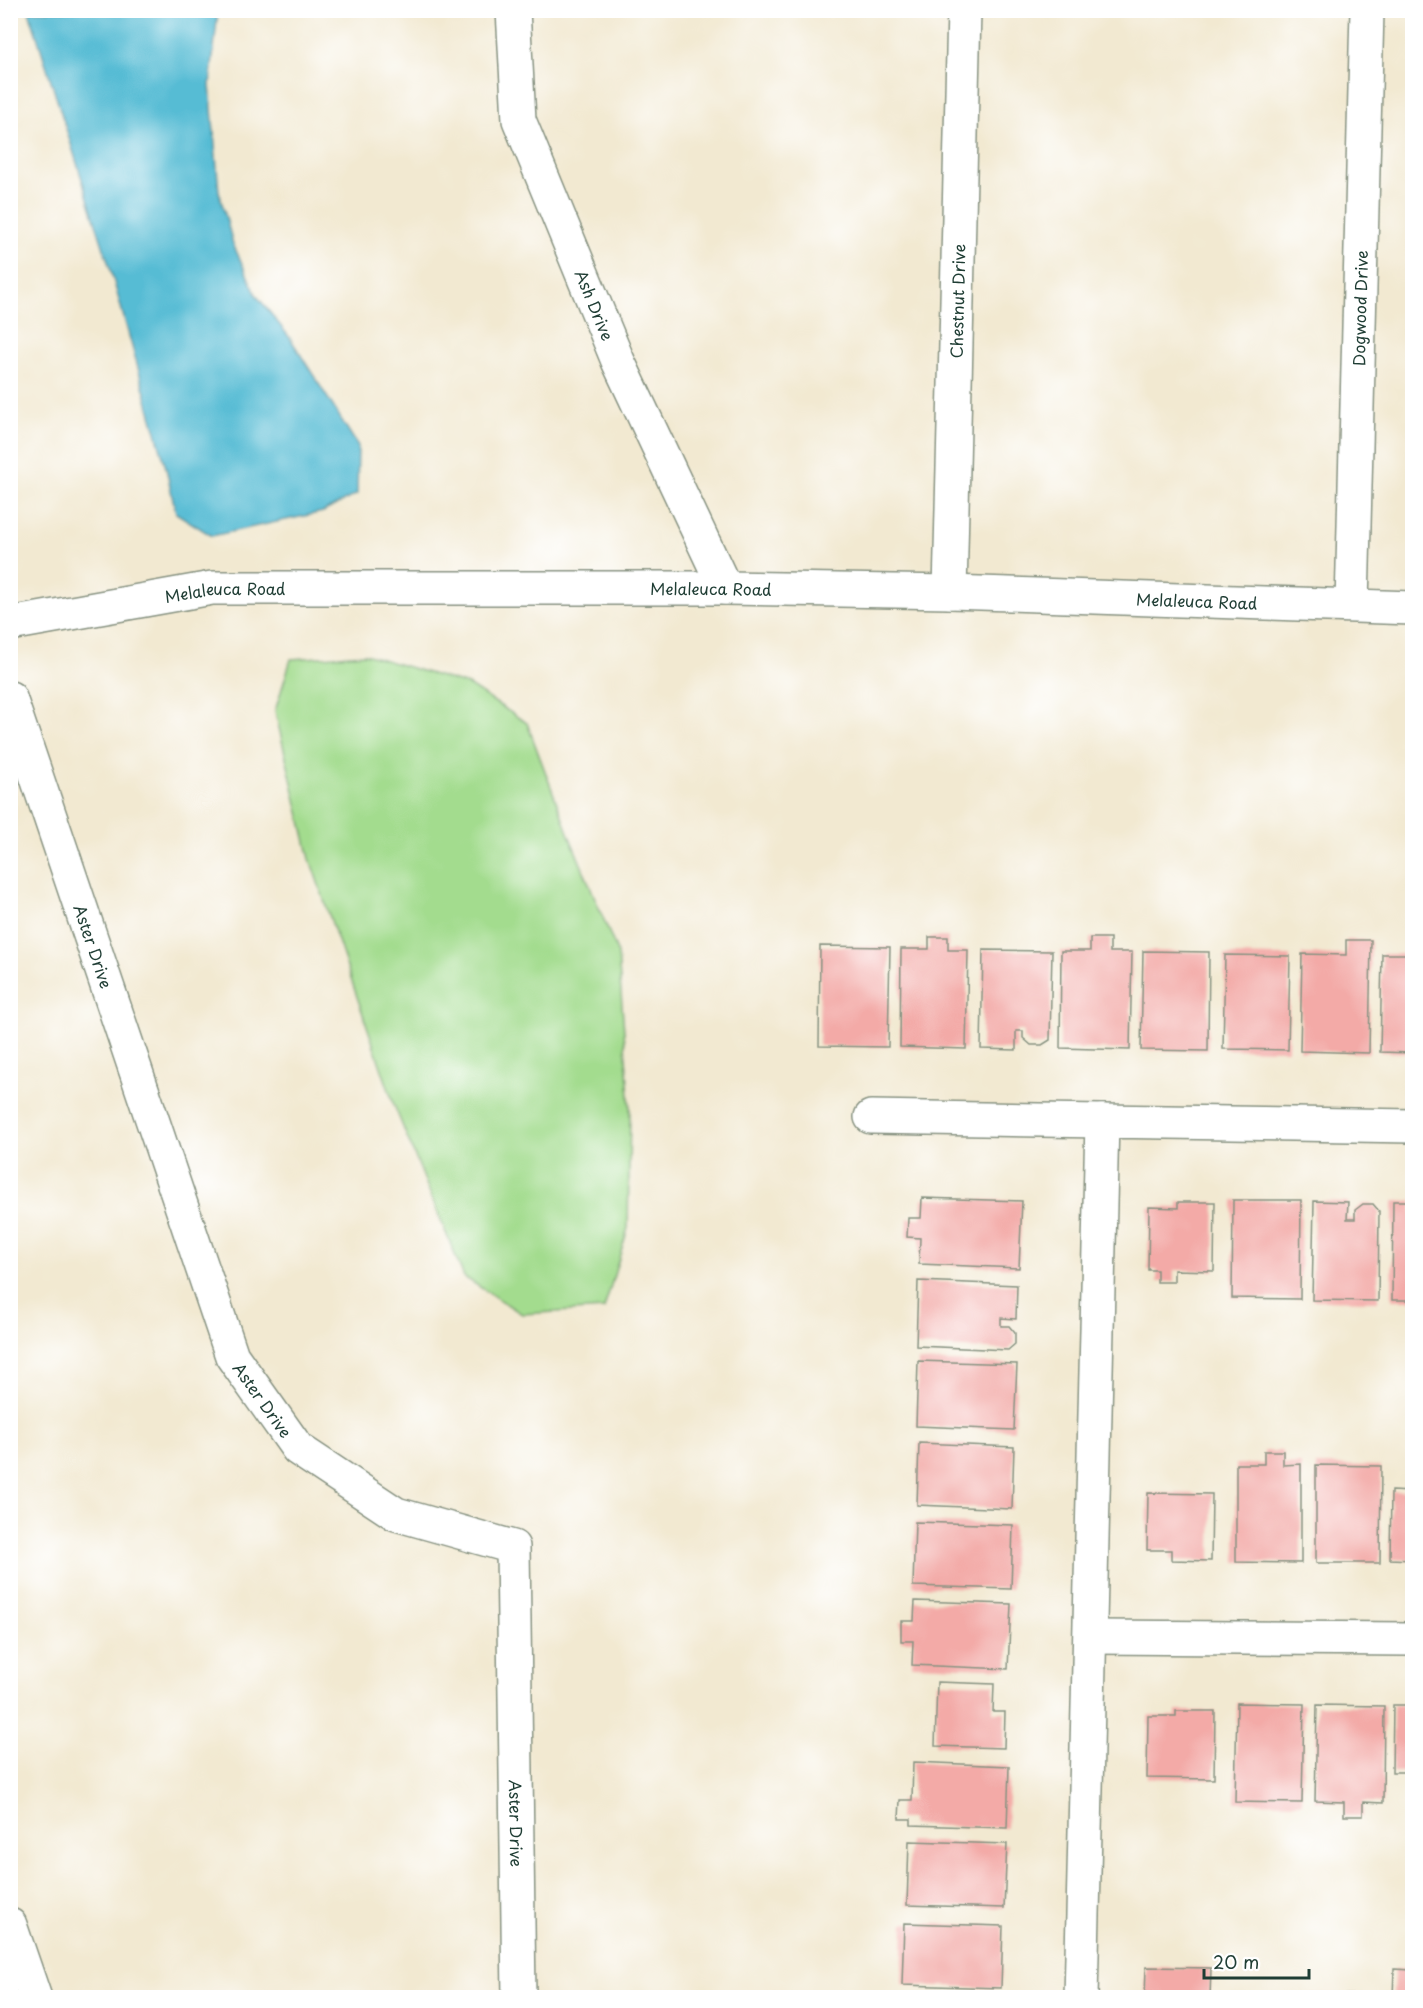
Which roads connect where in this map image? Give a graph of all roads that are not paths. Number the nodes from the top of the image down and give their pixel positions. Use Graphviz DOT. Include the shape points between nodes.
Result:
graph roads {
  1 [pos="513,10"];
  2 [pos="964,10"];
  3 [pos="1367,10"];
  4 [pos="725,588"];
  5 [pos="950,592"];
  6 [pos="1352,605"];
  7 [pos="1413,608"];
  8 [pos="10,624"];
  9 [pos="10,698"];
  10 [pos="871,1117"];
  11 [pos="1102,1121"];
  12 [pos="1413,1126"];
  13 [pos="1090,1637"];
  14 [pos="1413,1640"];
  15 [pos="10,1925"];
  16 [pos="35,1998"];
  17 [pos="519,1998"];
  18 [pos="1082,1998"];
  1 -- 4 [label="street, Ash Drive" via="519,120 618,361"];
  2 -- 5 [label="street, Chestnut Drive"];
  3 -- 6 [label="street, Dogwood Drive"];
  4 -- 5 [label="street, Melaleuca Road"];
  4 -- 8 [label="street, Melaleuca Road" via="212,588"];
  5 -- 6 [label="street, Melaleuca Road"];
  6 -- 7 [label="street, Melaleuca Road"];
  9 -- 17 [label="street, Aster Drive" via="232,1356 298,1449 396,1514 513,1547"];
  10 -- 11 [label="street"];
  11 -- 12 [label="street"];
  11 -- 13 [label="street"];
  13 -- 14 [label="street"];
  13 -- 18 [label="street"];
  15 -- 16 [label="street"];
}
